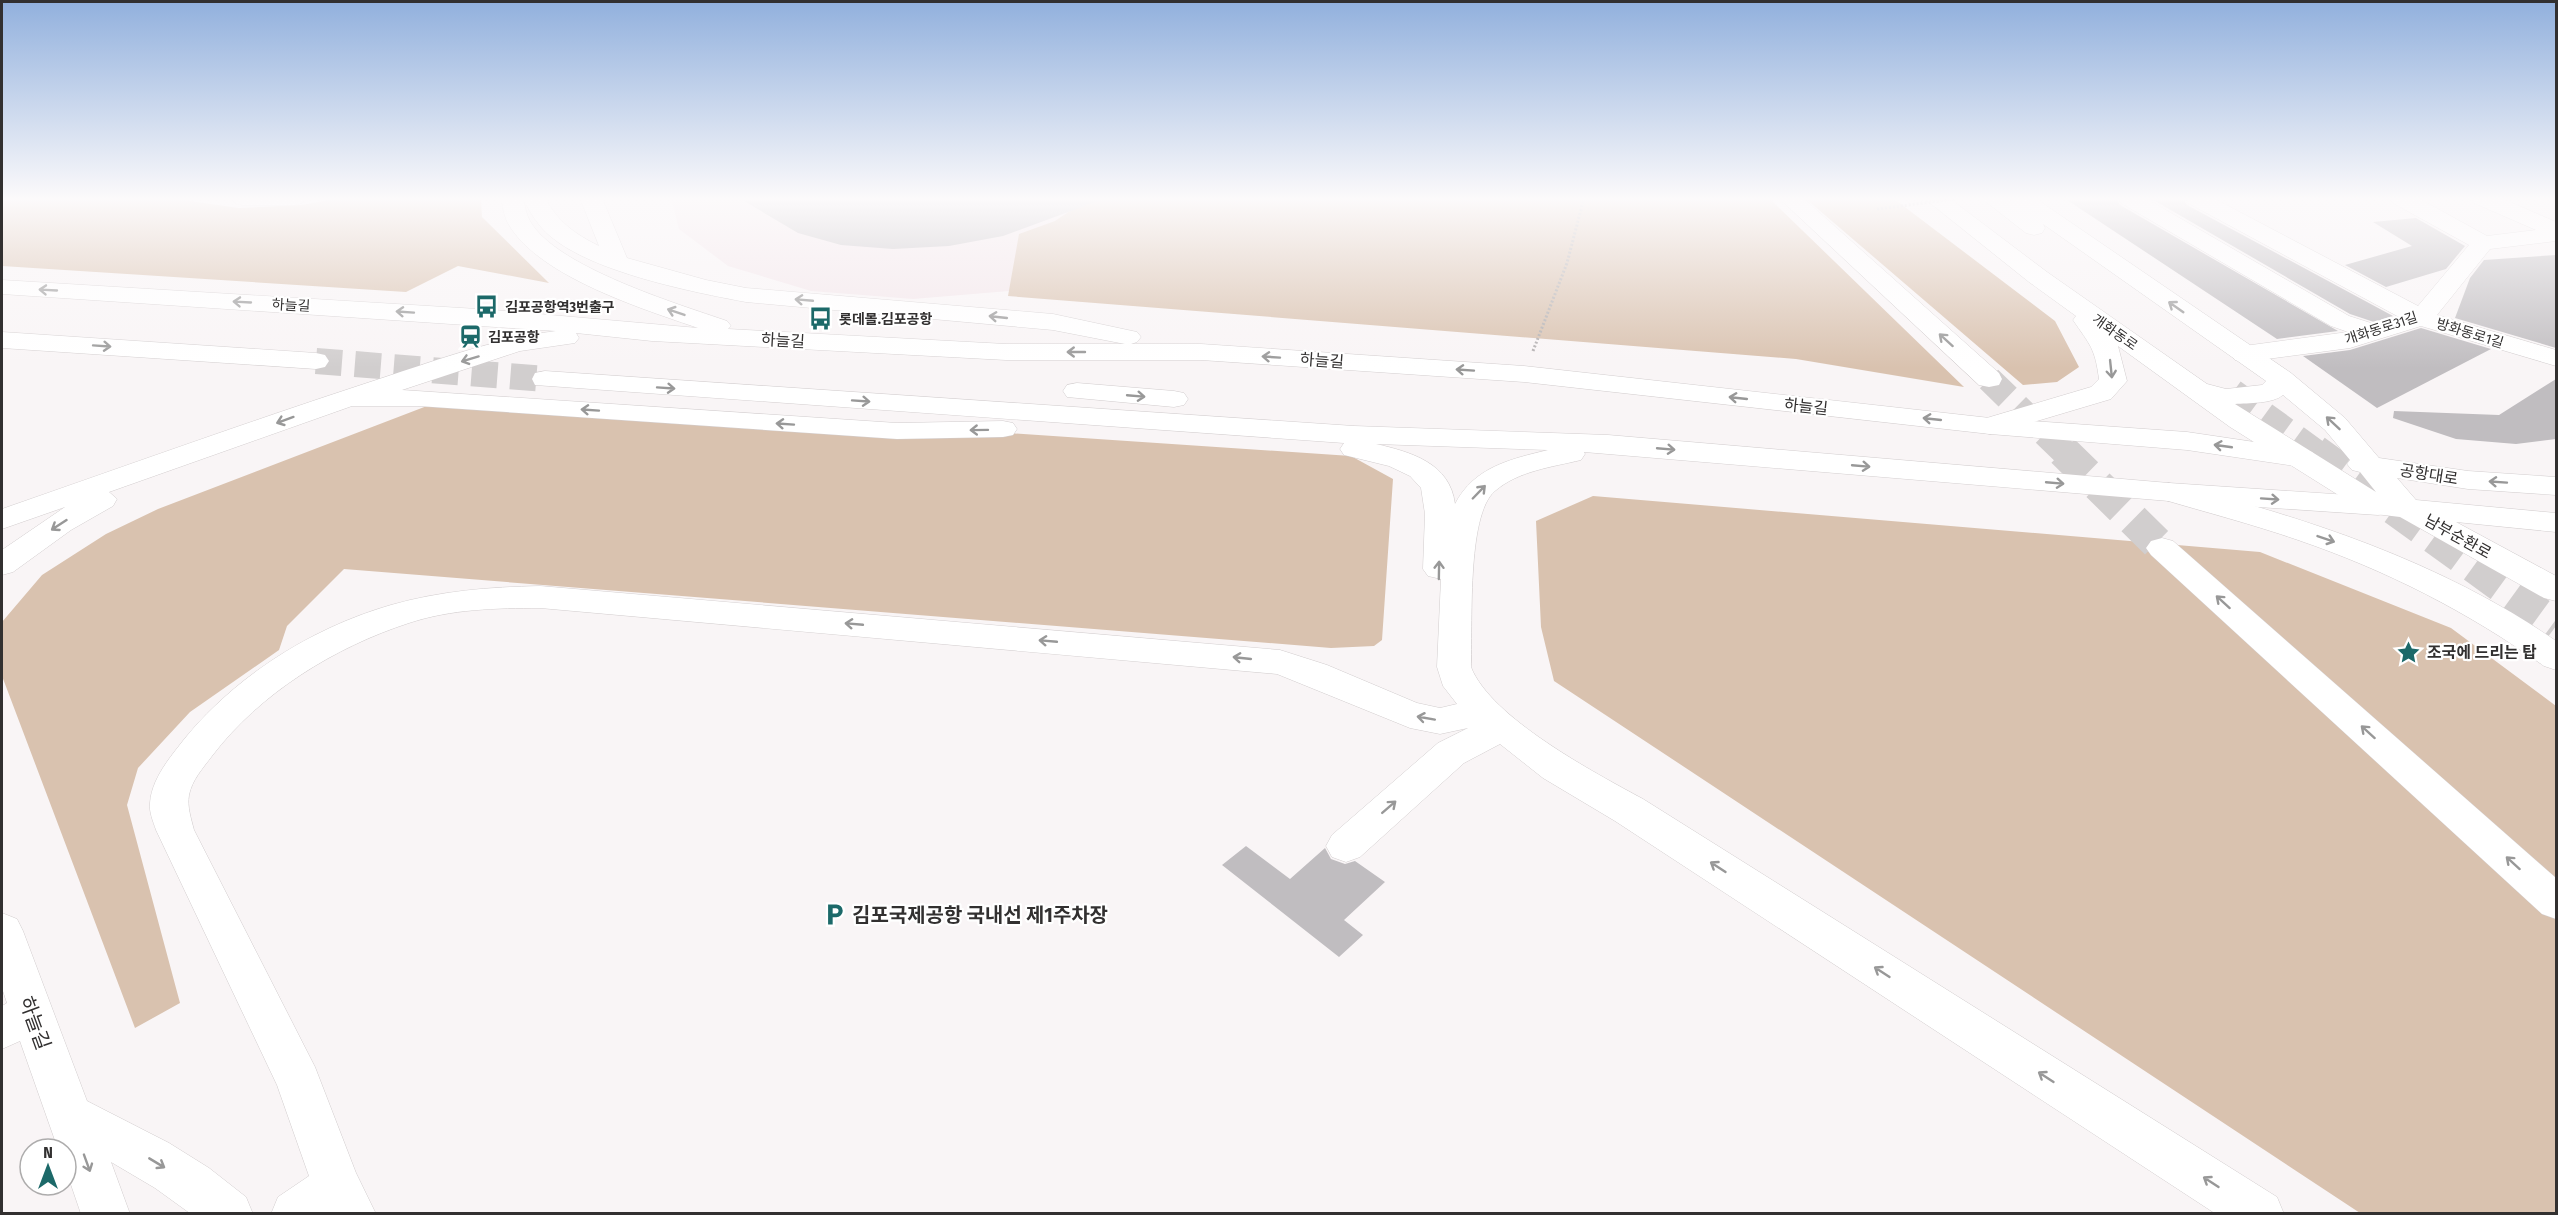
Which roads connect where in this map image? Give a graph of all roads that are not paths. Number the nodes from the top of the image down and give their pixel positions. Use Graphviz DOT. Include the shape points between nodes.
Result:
graph roads {
  1 [pos="553,255"];
  2 [pos="601,255"];
  3 [pos="614,255"];
  4 [pos="1852,255"];
  5 [pos="2009,255"];
  6 [pos="2042,255"];
  7 [pos="2077,255"];
  8 [pos="2101,255"];
  9 [pos="2226,255"];
  10 [pos="2302,255"];
  11 [pos="2473,255"];
  12 [pos="616,262"];
  13 [pos="2038,277"];
  14 [pos="2,287"];
  15 [pos="2421,318"];
  16 [pos="652,333"];
  17 [pos="2373,333"];
  18 [pos="751,338"];
  19 [pos="2,340"];
  20 [pos="1201,352"];
  21 [pos="2244,354"];
  22 [pos="2556,358"];
  23 [pos="316,361"];
  24 [pos="545,380"];
  25 [pos="1989,380"];
  26 [pos="2270,384"];
  27 [pos="1077,391"];
  28 [pos="2198,391"];
  29 [pos="2233,392"];
  30 [pos="349,398"];
  31 [pos="1990,426"];
  32 [pos="1608,444"];
  33 [pos="2302,458"];
  34 [pos="164,464"];
  35 [pos="2373,466"];
  36 [pos="2556,486"];
  37 [pos="2169,492"];
  38 [pos="2392,507"];
  39 [pos="2,519"];
  40 [pos="2556,522"];
  41 [pos="2162,548"];
  42 [pos="2,565"];
  43 [pos="2556,590"];
  44 [pos="2556,658"];
  45 [pos="1454,667"];
  46 [pos="1493,719"];
  47 [pos="1346,846"];
  48 [pos="2556,902"];
  49 [pos="2,931"];
  50 [pos="16,1020"];
  51 [pos="69,1115"];
  52 [pos="345,1200"];
  53 [pos="106,1214"];
  54 [pos="229,1214"];
  55 [pos="295,1214"];
  56 [pos="2260,1214"];
  18 -- 1 [label="main road, one-way" via="651,303 572,268"];
  2 -- 12 [label="main road"];
  3 -- 12 [label="main road"];
  25 -- 4 [label="main road, one-way"];
  5 -- 13 [label="main road, 개화동로"];
  6 -- 29 [label="main road, 개화동로"];
  7 -- 26 [label="main road"];
  21 -- 8 [label="main road, one-way"];
  9 -- 17 [label="main road" via="2340,321"];
  10 -- 15 [label="main road, 방화동로1길"];
  11 -- 15 [label="main road, 개화동로31길"];
  20 -- 12 [label="main road, one-way" via="1053,322 746,295"];
  13 -- 28 [label="main road, 개화동로"];
  13 -- 31 [label="main road, one-way" via="2093,327 2107,348 2113,381 2101,393"];
  16 -- 14 [label="main road, 하늘길, one-way" via="494,318"];
  15 -- 17 [label="main road, 개화동로31길"];
  15 -- 22 [label="main road, 방화동로1길"];
  16 -- 18 [label="main road, 하늘길"];
  16 -- 30 [label="main road, 하늘길, one-way" via="517,344"];
  17 -- 21 [label="main road, 개화동로31길" via="2349,340"];
  20 -- 18 [label="main road, 하늘길, one-way" via="1006,352"];
  19 -- 23 [label="main road, one-way"];
  31 -- 20 [label="main road, 하늘길, one-way" via="1524,374"];
  21 -- 26 [label="main road"];
  24 -- 32 [label="main road, one-way" via="1354,435"];
  26 -- 28 [label="main road" via="2271,392 2226,397"];
  35 -- 26 [label="main road, one-way" via="2335,424"];
  27 -- 32 [label="main road, one-way" via="1528,429"];
  28 -- 33 [label="main road, 개화동로"];
  30 -- 34 [label="main road, 하늘길, one-way"];
  45 -- 30 [label="main road, one-way" via="1440,632 1437,488 1427,475 1389,455 1350,449 1024,429 897,431 418,398"];
  33 -- 31 [label="main road, 하늘길, one-way" via="2187,441"];
  32 -- 37 [label="main road, one-way"];
  45 -- 32 [label="main road, one-way" via="1459,545 1466,512 1475,494 1491,481 1528,464"];
  33 -- 35 [label="main road, 공항대로"];
  33 -- 38 [label="main road, 남부순환로"];
  34 -- 39 [label="main road, 하늘길"];
  34 -- 42 [label="main road, 하늘길, one-way" via="60,523"];
  36 -- 35 [label="main road, 공항대로, one-way" via="2468,480"];
  35 -- 38 [label="main road, 남부순환로"];
  37 -- 38 [label="main road, 공항대로, one-way"];
  37 -- 44 [label="main road, one-way" via="2326,538 2406,571 2491,614"];
  38 -- 40 [label="main road, 공항대로"];
  38 -- 43 [label="main road, 남부순환로"];
  48 -- 41 [label="main road, one-way"];
  45 -- 46 [label="main road" via="1461,686"];
  47 -- 46 [label="main road, one-way"];
  46 -- 52 [label="main road, one-way" via="1440,721 1410,715 1280,662 540,597 496,597 441,605 360,629 264,683 228,715 197,747 175,779 169,804 175,830 299,1082"];
  56 -- 46 [label="main road, one-way" via="1629,810 1556,768"];
  49 -- 50 [label="main road, 하늘길"];
  50 -- 51 [label="main road, 하늘길"];
  51 -- 53 [label="main road, 하늘길, one-way"];
  51 -- 54 [label="main road, one-way" via="163,1166"];
  52 -- 55 [label="main road"];
}
